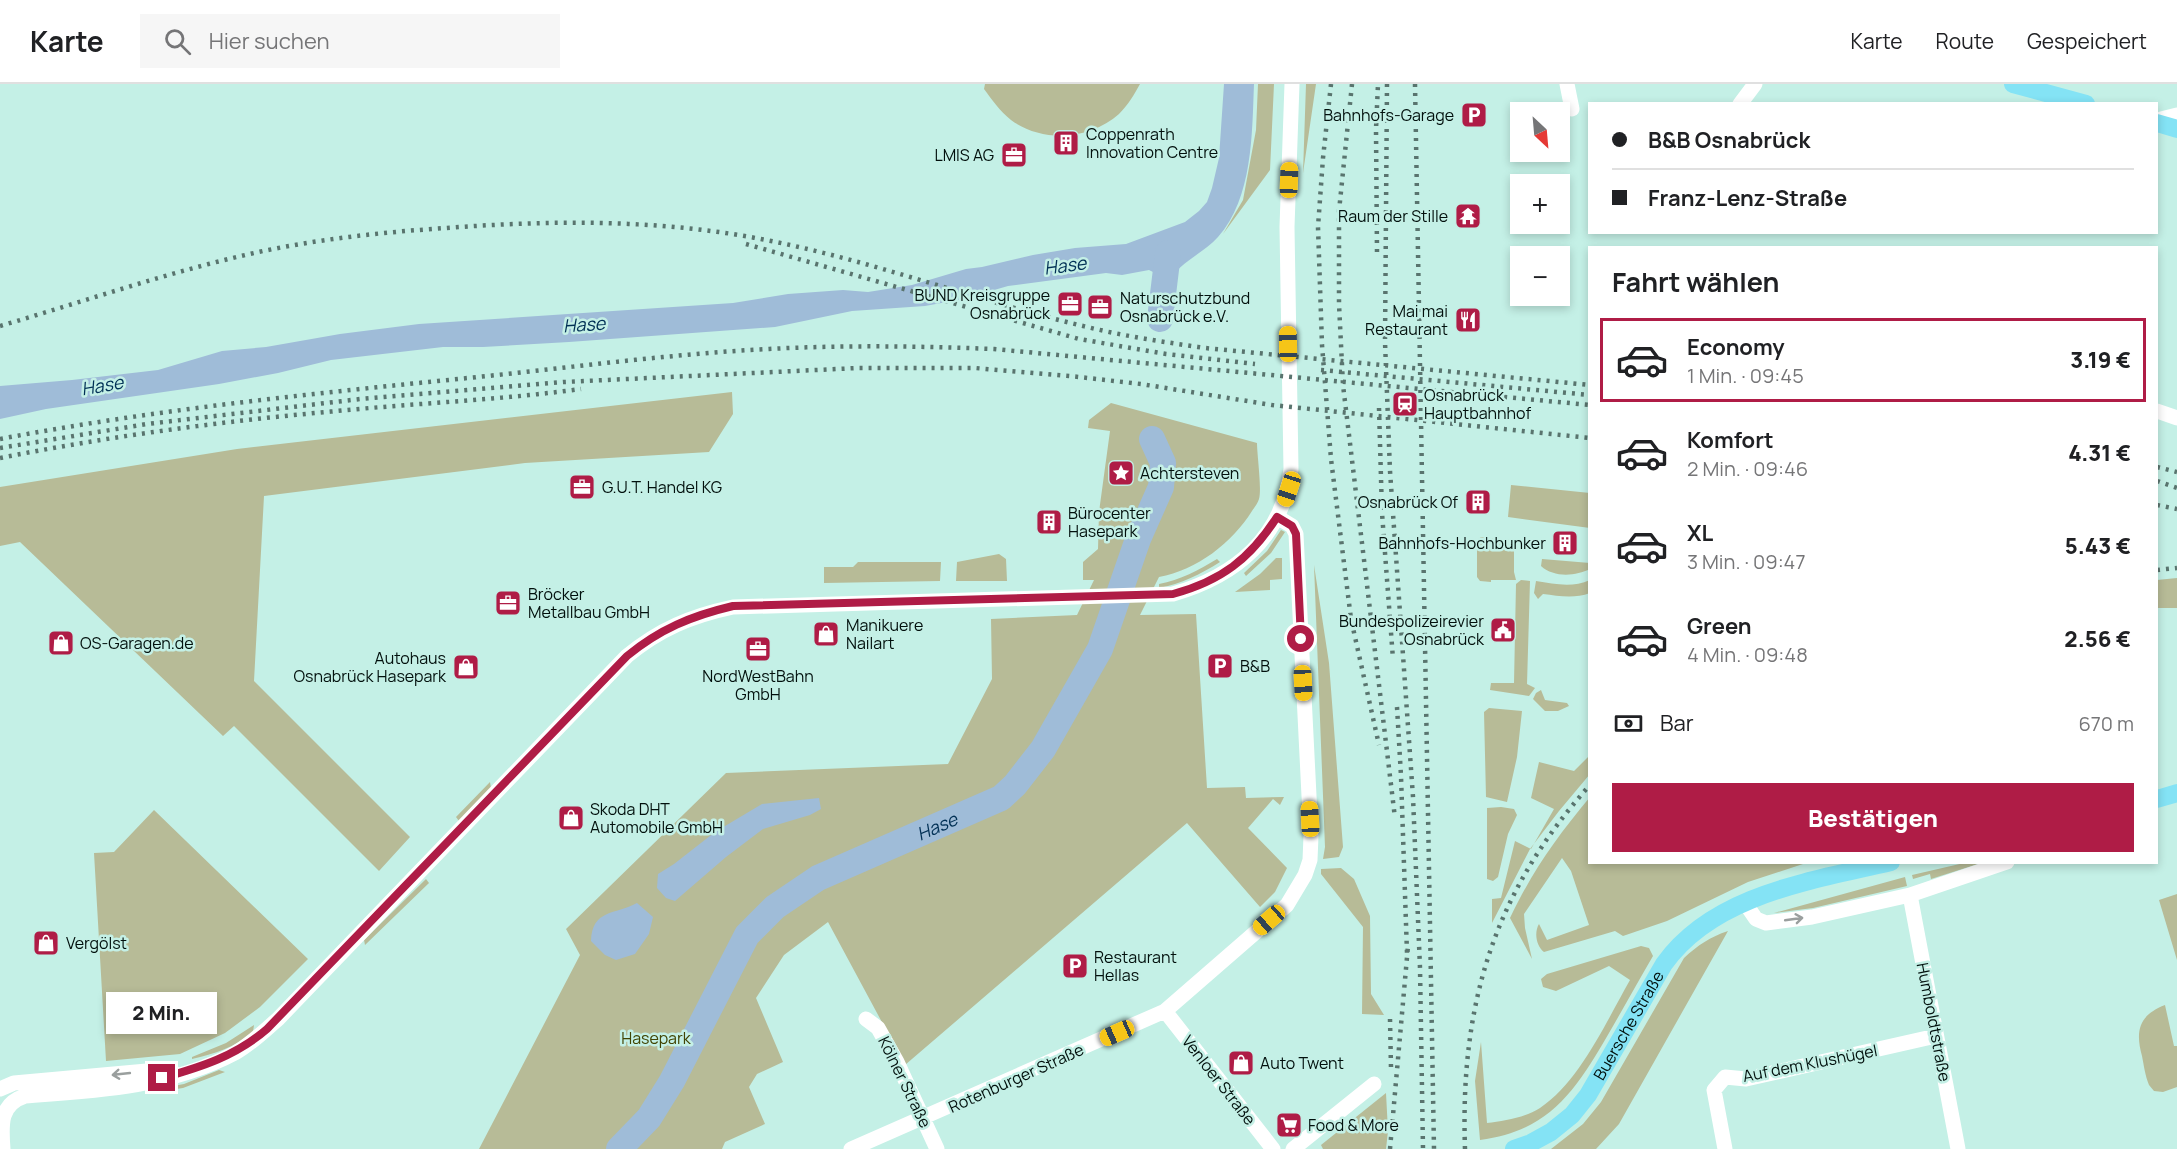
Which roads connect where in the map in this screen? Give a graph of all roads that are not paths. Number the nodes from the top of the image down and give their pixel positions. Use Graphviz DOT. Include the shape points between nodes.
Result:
graph roads {
  1 [pos="1292,84"];
  2 [pos="1755,84"];
  3 [pos="2013,84"];
  4 [pos="2033,90"];
  5 [pos="1742,102"];
  6 [pos="2045,102"];
  7 [pos="2078,102"];
  8 [pos="2177,115"];
  9 [pos="2158,122"];
  10 [pos="2158,122"];
  11 [pos="2177,129"];
  12 [pos="2158,411"];
  13 [pos="2177,418"];
  14 [pos="1277,517"];
  15 [pos="2177,793"];
  16 [pos="2158,799"];
  17 [pos="1882,864"];
  18 [pos="2001,864"];
  19 [pos="1910,895"];
  20 [pos="1745,903"];
  21 [pos="1165,1011"];
  22 [pos="866,1019"];
  23 [pos="1936,1036"];
  24 [pos="178,1074"];
  25 [pos="1374,1084"];
  26 [pos="0,1089"];
  27 [pos="3,1103"];
  28 [pos="924,1118"];
  29 [pos="3,1149"];
  30 [pos="851,1149"];
  31 [pos="938,1149"];
  32 [pos="1274,1149"];
  33 [pos="1293,1149"];
  34 [pos="1514,1149"];
  35 [pos="1725,1149"];
  36 [pos="1958,1149"];
  1 -- 14 [label="street" via="1287,227 1292,452 1289,489"];
  2 -- 5 [label="street"];
  3 -- 4 [label="main road"];
  4 -- 6 [label="street"];
  4 -- 7 [label="main road"];
  8 -- 9 [label="street"];
  10 -- 11 [label="main road"];
  12 -- 13 [label="street"];
  14 -- 21 [label="street, Rotenburger Straße" via="1292,526 1296,534 1310,860 1287,905"];
  14 -- 24 [label="street" via="1250,553 1231,569 1214,580 1173,594 733,606 699,614 667,629 627,656 278,1019 236,1052"];
  15 -- 16 [label="main road"];
  17 -- 20 [label="main road, Buersche Straße" via="1804,882"];
  18 -- 19 [label="street"];
  20 -- 19 [label="street, one-way" via="1756,919 1766,923"];
  19 -- 23 [label="street, Humboldtstraße"];
  20 -- 34 [label="main road, Buersche Straße" via="1692,932 1675,948 1588,1095 1572,1115 1551,1132"];
  21 -- 28 [label="street, Rotenburger Straße"];
  21 -- 32 [label="street, Venloer Straße"];
  22 -- 28 [label="street, Kölner Straße" via="878,1028"];
  23 -- 35 [label="street, Auf dem Klushügel" via="1746,1078 1725,1077 1713,1090"];
  23 -- 36 [label="street, Humboldtstraße"];
  24 -- 26 [label="street, one-way" via="158,1070 14,1083"];
  24 -- 27 [label="street" via="103,1090 25,1096"];
  25 -- 33 [label="street"];
  27 -- 29 [label="street"];
  28 -- 30 [label="street, Rotenburger Straße"];
  28 -- 31 [label="street, Kölner Straße"];
}
